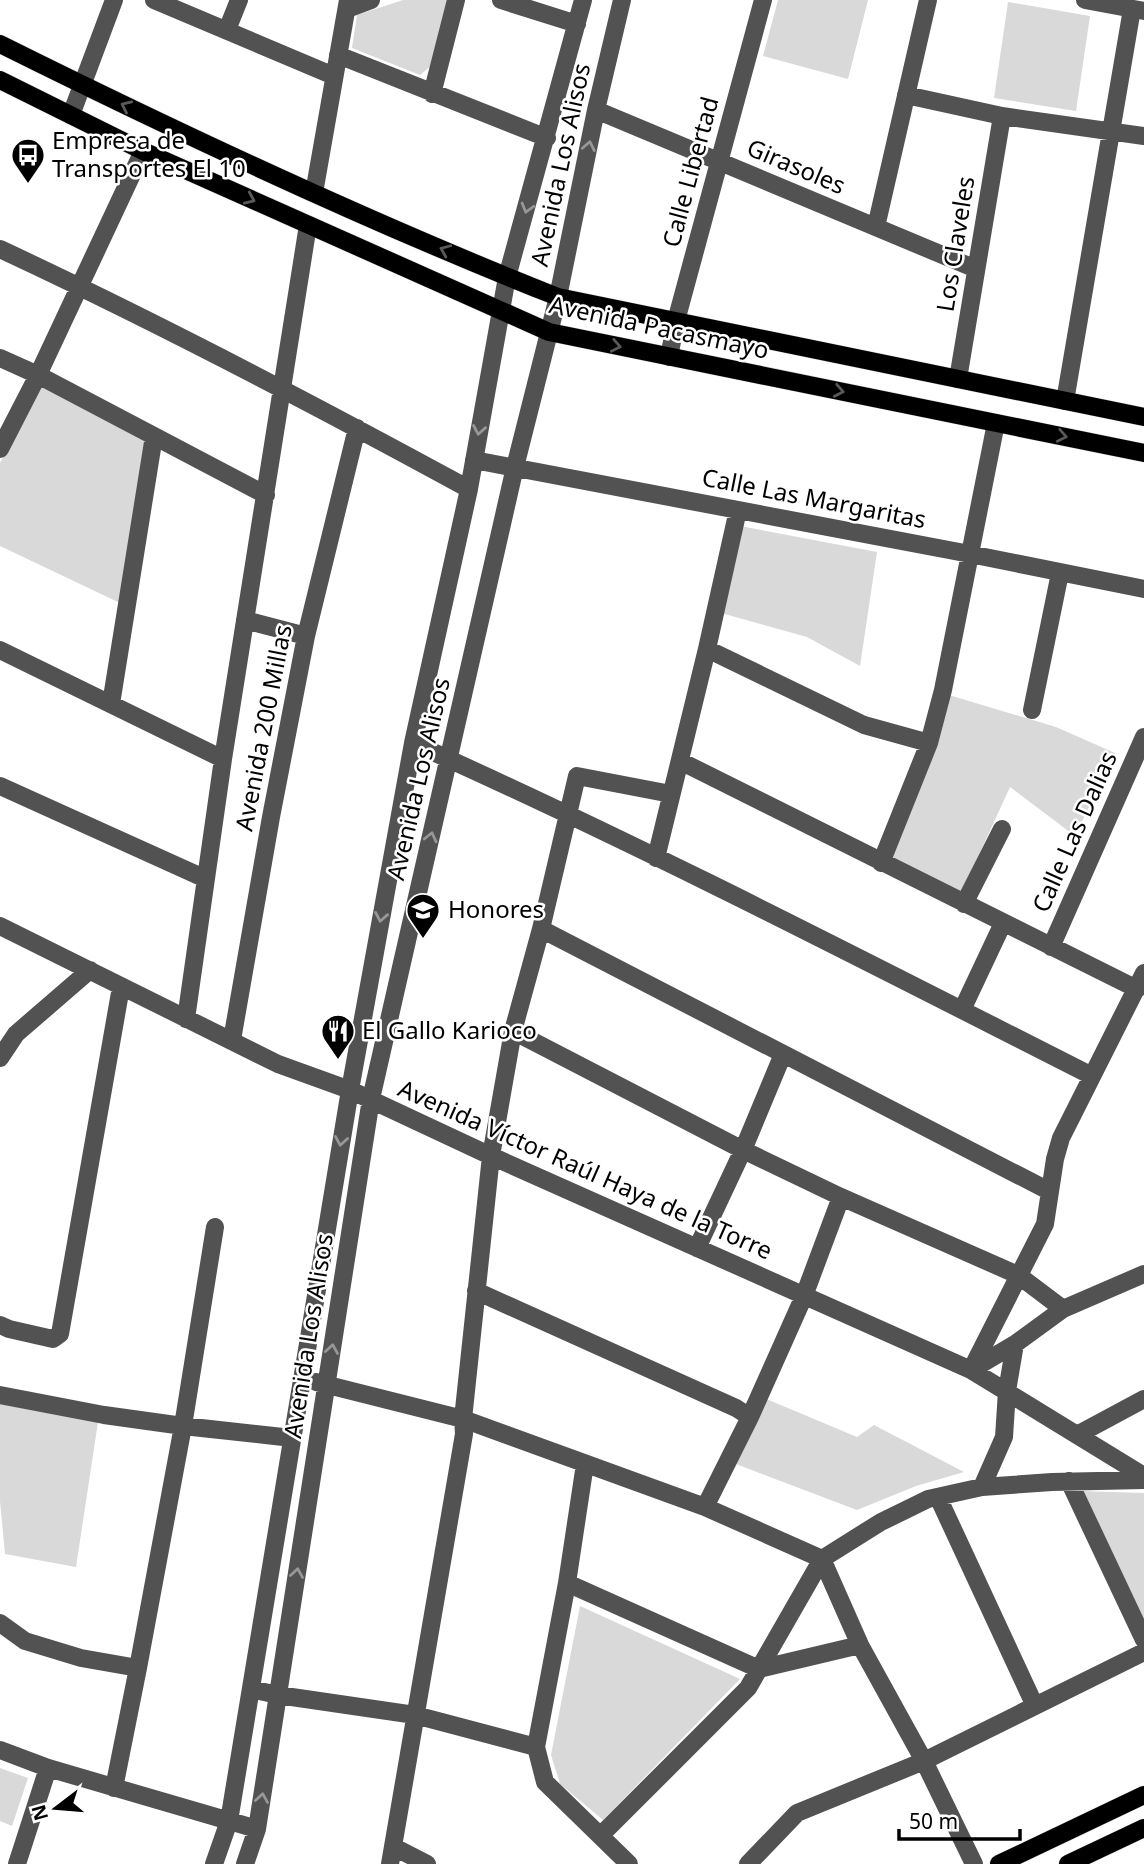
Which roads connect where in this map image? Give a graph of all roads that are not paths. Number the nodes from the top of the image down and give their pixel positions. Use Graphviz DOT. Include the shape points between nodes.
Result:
graph roads {
  1 [pos="114,0"];
  2 [pos="154,0"];
  3 [pos="239,0"];
  4 [pos="371,0"];
  5 [pos="456,0"];
  6 [pos="501,0"];
  7 [pos="583,0"];
  8 [pos="622,0"];
  9 [pos="763,0"];
  10 [pos="928,0"];
  11 [pos="1085,0"];
  12 [pos="347,4"];
  13 [pos="1138,10"];
  14 [pos="577,24"];
  15 [pos="227,30"];
  16 [pos="0,44"];
  17 [pos="338,55"];
  18 [pos="334,76"];
  19 [pos="0,80"];
  20 [pos="82,85"];
  21 [pos="432,94"];
  22 [pos="906,95"];
  23 [pos="596,110"];
  24 [pos="71,115"];
  25 [pos="1002,116"];
  26 [pos="1111,132"];
  27 [pos="1144,136"];
  28 [pos="547,138"];
  29 [pos="143,151"];
  30 [pos="719,162"];
  31 [pos="314,193"];
  32 [pos="308,225"];
  33 [pos="876,227"];
  34 [pos="0,249"];
  35 [pos="976,269"];
  36 [pos="507,277"];
  37 [pos="80,286"];
  38 [pos="558,297"];
  39 [pos="500,311"];
  40 [pos="676,321"];
  41 [pos="549,332"];
  42 [pos="669,357"];
  43 [pos="0,358"];
  44 [pos="38,376"];
  45 [pos="958,379"];
  46 [pos="282,389"];
  47 [pos="1065,401"];
  48 [pos="1144,417"];
  49 [pos="996,423"];
  50 [pos="357,428"];
  51 [pos="154,436"];
  52 [pos="0,449"];
  53 [pos="1144,453"];
  54 [pos="474,460"];
  55 [pos="515,467"];
  56 [pos="469,489"];
  57 [pos="266,495"];
  58 [pos="738,510"];
  59 [pos="970,554"];
  60 [pos="1060,573"];
  61 [pos="1144,589"];
  62 [pos="246,620"];
  63 [pos="306,636"];
  64 [pos="707,649"];
  65 [pos="0,650"];
  66 [pos="111,705"];
  67 [pos="1032,710"];
  68 [pos="1144,737"];
  69 [pos="413,743"];
  70 [pos="929,743"];
  71 [pos="223,759"];
  72 [pos="449,759"];
  73 [pos="680,761"];
  74 [pos="1137,772"];
  75 [pos="0,786"];
  76 [pos="671,794"];
  77 [pos="567,813"];
  78 [pos="1002,828"];
  79 [pos="656,858"];
  80 [pos="881,863"];
  81 [pos="206,879"];
  82 [pos="964,904"];
  83 [pos="1003,923"];
  84 [pos="0,926"];
  85 [pos="541,929"];
  86 [pos="1051,947"];
  87 [pos="90,970"];
  88 [pos="1140,981"];
  89 [pos="121,987"];
  90 [pos="962,1010"];
  91 [pos="186,1018"];
  92 [pos="513,1031"];
  93 [pos="232,1040"];
  94 [pos="783,1054"];
  95 [pos="0,1058"];
  96 [pos="1092,1076"];
  97 [pos="350,1090"];
  98 [pos="371,1099"];
  99 [pos="743,1150"];
  100 [pos="491,1156"];
  101 [pos="1049,1191"];
  102 [pos="841,1197"];
  103 [pos="215,1227"];
  104 [pos="697,1248"];
  105 [pos="1144,1274"];
  106 [pos="1018,1275"];
  107 [pos="476,1291"];
  108 [pos="804,1296"];
  109 [pos="1063,1310"];
  110 [pos="0,1325"];
  111 [pos="1014,1344"];
  112 [pos="971,1370"];
  113 [pos="302,1378"];
  114 [pos="326,1384"];
  115 [pos="1007,1391"];
  116 [pos="0,1395"];
  117 [pos="1144,1399"];
  118 [pos="750,1417"];
  119 [pos="463,1419"];
  120 [pos="183,1426"];
  121 [pos="1077,1435"];
  122 [pos="292,1438"];
  123 [pos="585,1464"];
  124 [pos="1144,1478"];
  125 [pos="1069,1481"];
  126 [pos="982,1487"];
  127 [pos="938,1497"];
  128 [pos="705,1507"];
  129 [pos="822,1559"];
  130 [pos="567,1583"];
  131 [pos="0,1623"];
  132 [pos="1144,1640"];
  133 [pos="860,1644"];
  134 [pos="1144,1652"];
  135 [pos="138,1668"];
  136 [pos="759,1669"];
  137 [pos="251,1689"];
  138 [pos="278,1695"];
  139 [pos="1035,1706"];
  140 [pos="415,1715"];
  141 [pos="536,1748"];
  142 [pos="0,1751"];
  143 [pos="924,1761"];
  144 [pos="48,1768"];
  145 [pos="114,1787"];
  146 [pos="1144,1795"];
  147 [pos="229,1821"];
  148 [pos="1144,1828"];
  149 [pos="257,1829"];
  150 [pos="600,1836"];
  151 [pos="392,1855"];
  152 [pos="17,1864"];
  153 [pos="214,1864"];
  154 [pos="245,1864"];
  155 [pos="427,1864"];
  156 [pos="629,1864"];
  157 [pos="748,1864"];
  158 [pos="974,1864"];
  159 [pos="999,1864"];
  160 [pos="1068,1864"];
  1 -- 20 [label="street"];
  2 -- 15 [label="street"];
  3 -- 15 [label="street"];
  4 -- 12 [label="street"];
  5 -- 21 [label="street"];
  6 -- 14 [label="street"];
  7 -- 14 [label="street, Avenida Los Alisos"];
  8 -- 23 [label="street, Avenida Los Alisos"];
  9 -- 30 [label="street, Calle Libertad"];
  10 -- 22 [label="street"];
  11 -- 13 [label="street"];
  12 -- 17 [label="street"];
  13 -- 26 [label="street"];
  14 -- 28 [label="street, Avenida Los Alisos"];
  15 -- 18 [label="street"];
  16 -- 20 [label="main road, Avenida Pacasmayo"];
  17 -- 18 [label="street"];
  17 -- 21 [label="street"];
  18 -- 31 [label="street"];
  19 -- 24 [label="main road, Avenida Pacasmayo"];
  20 -- 24 [label="street"];
  31 -- 20 [label="main road, Avenida Pacasmayo, one-way"];
  21 -- 28 [label="street"];
  22 -- 25 [label="street"];
  22 -- 33 [label="street"];
  23 -- 30 [label="street, Girasoles"];
  38 -- 23 [label="street, Avenida Los Alisos, one-way"];
  24 -- 29 [label="main road, Avenida Pacasmayo"];
  25 -- 26 [label="street"];
  25 -- 35 [label="street, Los Claveles"];
  26 -- 27 [label="street"];
  26 -- 47 [label="street"];
  28 -- 36 [label="street, Avenida Los Alisos, one-way"];
  29 -- 32 [label="main road, Avenida Pacasmayo, one-way"];
  29 -- 37 [label="street"];
  30 -- 33 [label="street, Girasoles"];
  30 -- 40 [label="street, Calle Libertad"];
  36 -- 31 [label="main road, Avenida Pacasmayo, one-way"];
  32 -- 39 [label="main road, Avenida Pacasmayo"];
  32 -- 46 [label="street"];
  33 -- 35 [label="street, Girasoles"];
  34 -- 37 [label="street"];
  35 -- 45 [label="street, Los Claveles"];
  36 -- 38 [label="main road, Avenida Pacasmayo"];
  36 -- 39 [label="street, Avenida Los Alisos"];
  37 -- 44 [label="street"];
  37 -- 46 [label="street"];
  38 -- 40 [label="main road, Avenida Pacasmayo"];
  38 -- 41 [label="street, Avenida Los Alisos"];
  39 -- 41 [label="main road, Avenida Pacasmayo"];
  39 -- 54 [label="street, Avenida Los Alisos, one-way"];
  40 -- 42 [label="street, Calle Libertad"];
  40 -- 45 [label="main road, Avenida Pacasmayo"];
  41 -- 42 [label="main road, Avenida Pacasmayo, one-way"];
  41 -- 55 [label="street, Avenida Los Alisos"];
  42 -- 49 [label="main road, Avenida Pacasmayo, one-way"];
  43 -- 44 [label="street"];
  44 -- 51 [label="street"];
  44 -- 52 [label="street"];
  45 -- 47 [label="main road, Avenida Pacasmayo"];
  46 -- 50 [label="street"];
  46 -- 57 [label="street"];
  47 -- 48 [label="main road, Avenida Pacasmayo"];
  49 -- 53 [label="main road, Avenida Pacasmayo, one-way"];
  49 -- 59 [label="street"];
  50 -- 56 [label="street"];
  50 -- 63 [label="street, Avenida 200 Millas"];
  51 -- 57 [label="street"];
  51 -- 66 [label="street"];
  54 -- 55 [label="street, Calle Las Margaritas"];
  54 -- 56 [label="street, Avenida Los Alisos"];
  55 -- 58 [label="street, Calle Las Margaritas"];
  55 -- 72 [label="street, Avenida Los Alisos"];
  56 -- 69 [label="street, Avenida Los Alisos"];
  57 -- 62 [label="street"];
  58 -- 59 [label="street, Calle Las Margaritas"];
  58 -- 64 [label="street"];
  59 -- 60 [label="street, Calle Las Margaritas"];
  59 -- 70 [label="street"];
  60 -- 61 [label="street, Calle Las Margaritas"];
  60 -- 67 [label="street"];
  62 -- 63 [label="street"];
  62 -- 71 [label="street"];
  63 -- 93 [label="street, Avenida 200 Millas"];
  64 -- 70 [label="street" via="864,725"];
  64 -- 73 [label="street"];
  65 -- 66 [label="street"];
  66 -- 71 [label="street"];
  68 -- 74 [label="street, Calle Las Dalias"];
  69 -- 72 [label="street"];
  69 -- 97 [label="street, Avenida Los Alisos, one-way"];
  70 -- 80 [label="street"];
  71 -- 81 [label="street"];
  72 -- 77 [label="street"];
  98 -- 72 [label="street, Avenida Los Alisos, one-way"];
  73 -- 76 [label="street"];
  73 -- 80 [label="street"];
  74 -- 86 [label="street, Calle Las Dalias"];
  75 -- 81 [label="street"];
  76 -- 77 [label="street" via="577,776"];
  76 -- 79 [label="street"];
  77 -- 79 [label="street"];
  77 -- 85 [label="street"];
  78 -- 82 [label="street"];
  79 -- 90 [label="street"];
  80 -- 82 [label="street"];
  81 -- 91 [label="street"];
  82 -- 83 [label="street"];
  83 -- 86 [label="street"];
  83 -- 90 [label="street"];
  84 -- 87 [label="street, Avenida Víctor Raúl Haya de la Torre"];
  85 -- 92 [label="street"];
  85 -- 94 [label="street"];
  86 -- 88 [label="street"];
  87 -- 89 [label="street, Avenida Víctor Raúl Haya de la Torre"];
  87 -- 95 [label="street" via="16,1034"];
  88 -- 96 [label="street"];
  89 -- 91 [label="street, Avenida Víctor Raúl Haya de la Torre"];
  89 -- 110 [label="street" via="60,1335 53,1339"];
  90 -- 96 [label="street"];
  91 -- 93 [label="street, Avenida Víctor Raúl Haya de la Torre"];
  92 -- 99 [label="street"];
  92 -- 100 [label="street"];
  93 -- 97 [label="street, Avenida Víctor Raúl Haya de la Torre" via="278,1064"];
  94 -- 99 [label="street"];
  94 -- 101 [label="street"];
  96 -- 101 [label="street" via="1061,1138"];
  97 -- 98 [label="street, Avenida Víctor Raúl Haya de la Torre"];
  97 -- 113 [label="street, Avenida Los Alisos, one-way"];
  98 -- 100 [label="street, Avenida Víctor Raúl Haya de la Torre"];
  114 -- 98 [label="street, Avenida Los Alisos, one-way"];
  99 -- 102 [label="street"];
  99 -- 104 [label="street"];
  100 -- 104 [label="street, Avenida Víctor Raúl Haya de la Torre"];
  100 -- 107 [label="street"];
  101 -- 106 [label="street" via="1045,1224"];
  102 -- 106 [label="street"];
  102 -- 108 [label="street"];
  103 -- 120 [label="street"];
  104 -- 108 [label="street, Avenida Víctor Raúl Haya de la Torre"];
  105 -- 109 [label="street"];
  106 -- 109 [label="street"];
  106 -- 112 [label="street"];
  107 -- 118 [label="street"];
  107 -- 119 [label="street"];
  108 -- 112 [label="street, Avenida Víctor Raúl Haya de la Torre"];
  108 -- 118 [label="street"];
  109 -- 111 [label="street"];
  111 -- 112 [label="street"];
  111 -- 115 [label="street"];
  112 -- 115 [label="street, Avenida Víctor Raúl Haya de la Torre"];
  113 -- 114 [label="street"];
  113 -- 122 [label="street, Avenida Los Alisos"];
  114 -- 119 [label="street"];
  138 -- 114 [label="street, Avenida Los Alisos, one-way"];
  115 -- 121 [label="street, Avenida Víctor Raúl Haya de la Torre"];
  115 -- 126 [label="street" via="1004,1437"];
  116 -- 120 [label="street"];
  117 -- 121 [label="street"];
  118 -- 128 [label="street"];
  119 -- 123 [label="street"];
  119 -- 140 [label="street"];
  120 -- 122 [label="street"];
  120 -- 135 [label="street"];
  121 -- 124 [label="street, Avenida Víctor Raúl Haya de la Torre"];
  122 -- 137 [label="street, Avenida Los Alisos"];
  123 -- 128 [label="street"];
  123 -- 130 [label="street"];
  124 -- 125 [label="street"];
  125 -- 126 [label="street"];
  125 -- 132 [label="street"];
  126 -- 127 [label="street"];
  127 -- 129 [label="street" via="881,1522"];
  127 -- 139 [label="street"];
  128 -- 129 [label="street"];
  129 -- 133 [label="street"];
  129 -- 136 [label="street"];
  130 -- 136 [label="street"];
  130 -- 141 [label="street"];
  131 -- 135 [label="street" via="24,1641"];
  133 -- 136 [label="street"];
  133 -- 143 [label="street"];
  134 -- 139 [label="street"];
  135 -- 145 [label="street"];
  136 -- 150 [label="street" via="748,1688"];
  137 -- 138 [label="street"];
  137 -- 147 [label="street, Avenida Los Alisos"];
  138 -- 140 [label="street"];
  149 -- 138 [label="street, Avenida Los Alisos, one-way"];
  139 -- 143 [label="street"];
  140 -- 141 [label="street"];
  140 -- 151 [label="street"];
  141 -- 150 [label="street" via="545,1782"];
  142 -- 144 [label="street"];
  143 -- 157 [label="street" via="797,1813"];
  143 -- 158 [label="street"];
  144 -- 145 [label="street"];
  144 -- 152 [label="street"];
  145 -- 147 [label="street"];
  146 -- 159 [label="main road"];
  147 -- 149 [label="street"];
  147 -- 153 [label="street, Avenida Los Alisos"];
  148 -- 160 [label="main road"];
  149 -- 154 [label="street, Avenida Los Alisos"];
  150 -- 156 [label="street"];
  151 -- 155 [label="street"];
}
